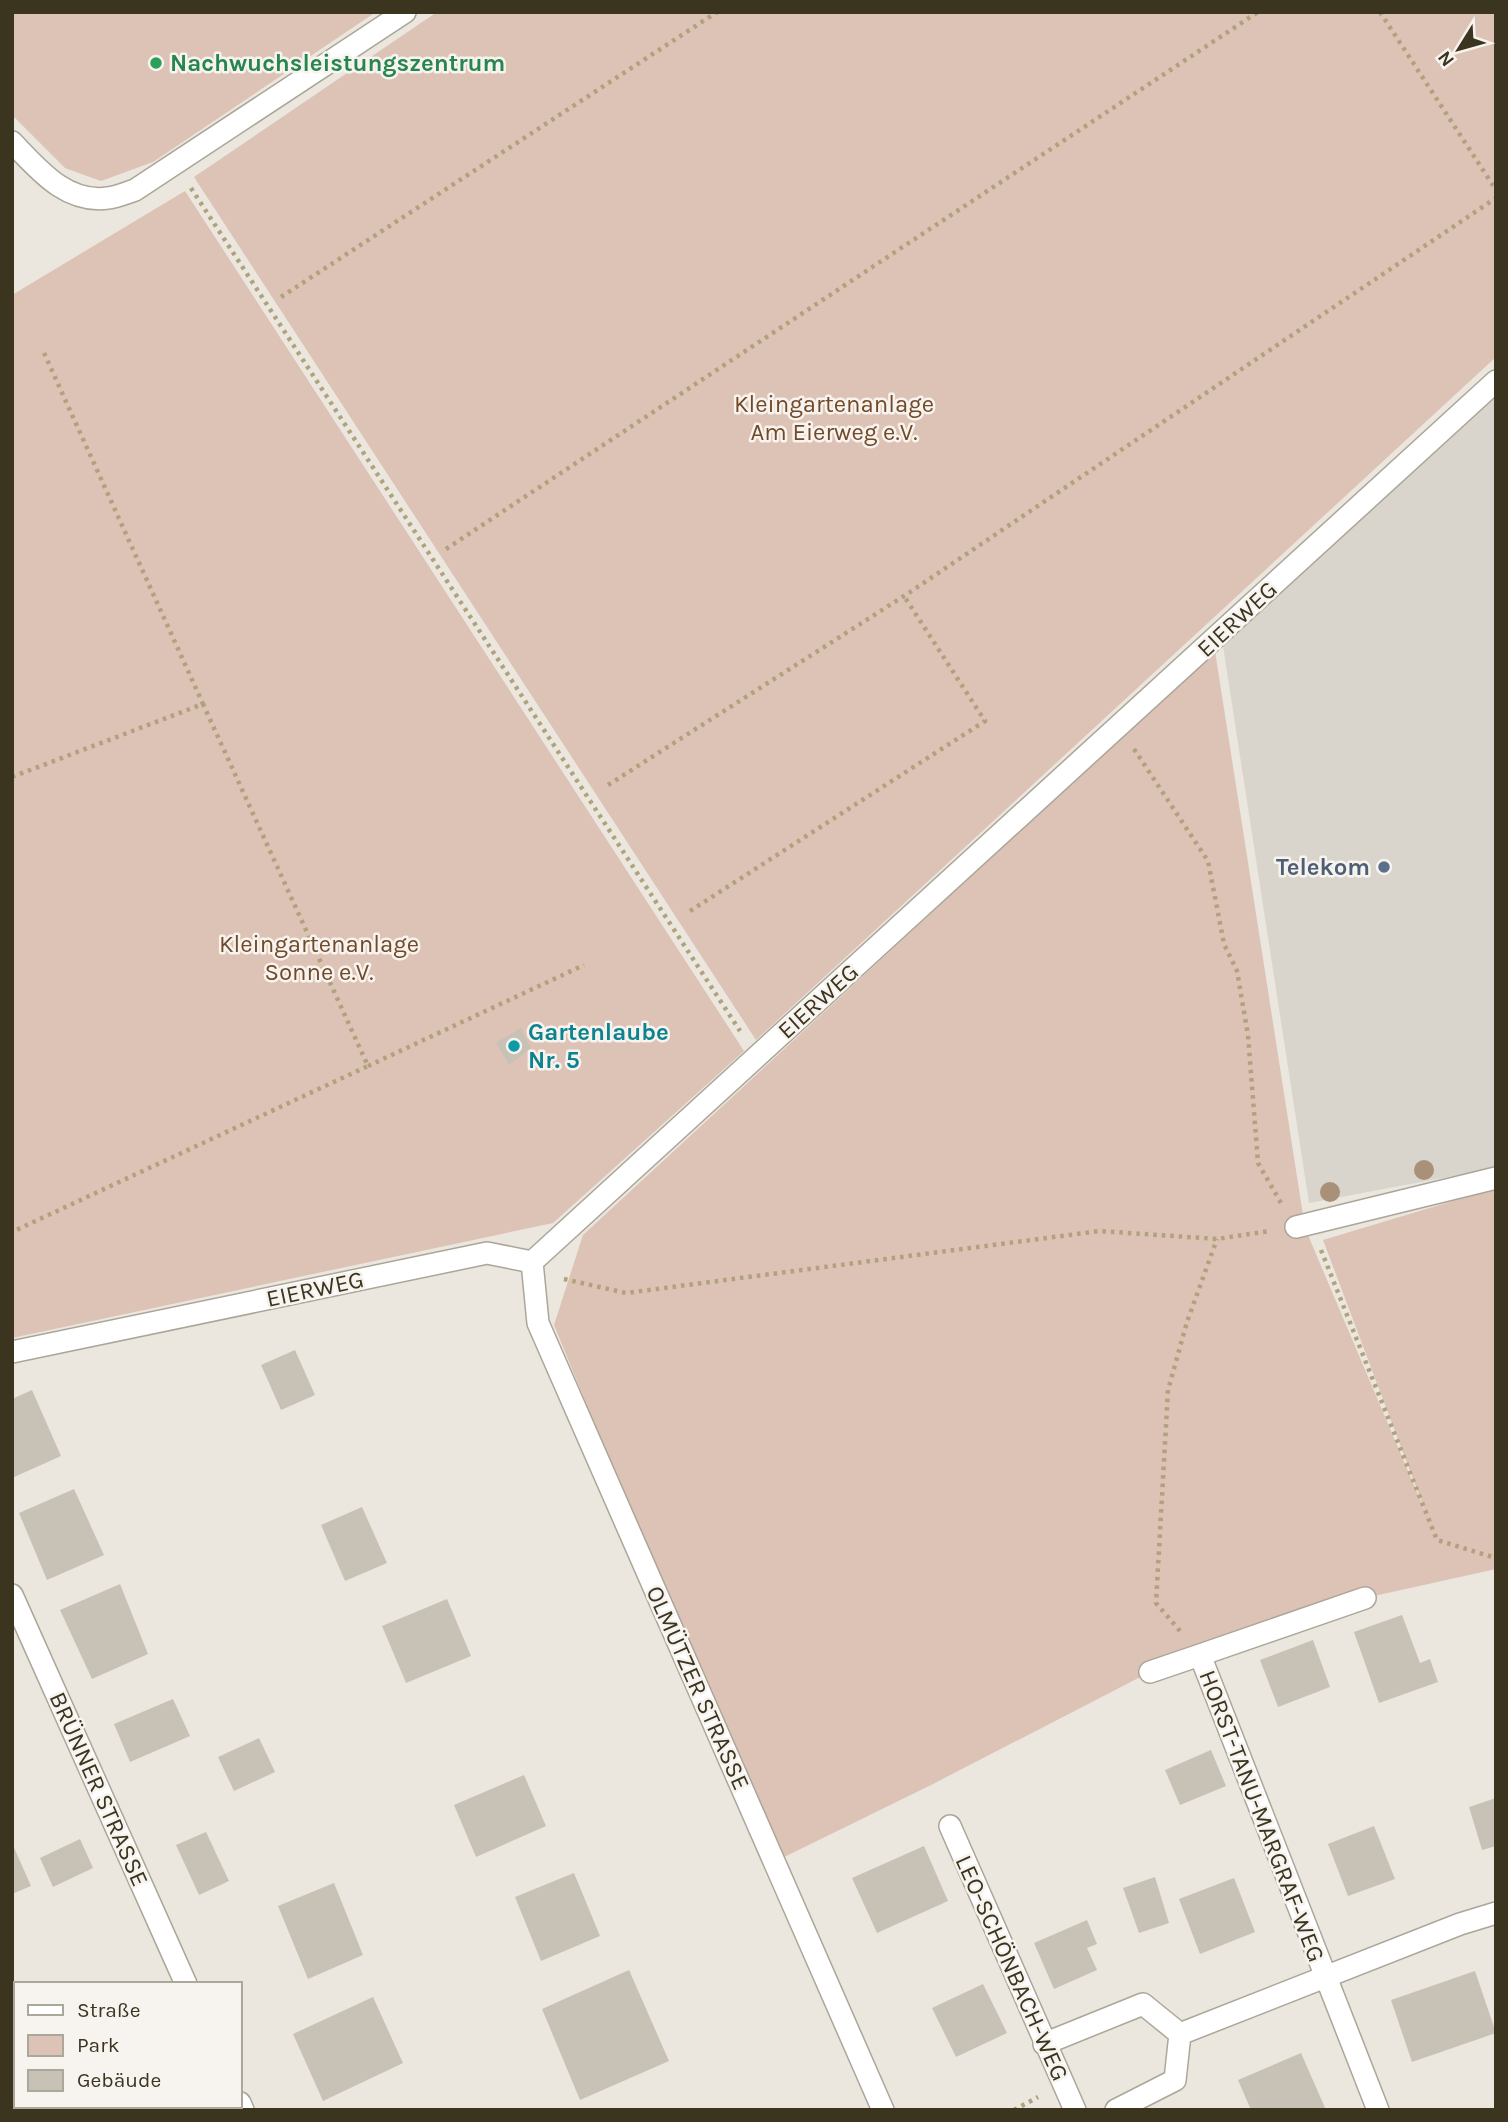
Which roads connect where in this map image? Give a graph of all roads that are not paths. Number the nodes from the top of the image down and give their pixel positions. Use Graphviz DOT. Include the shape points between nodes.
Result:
graph roads {
  1 [pos="405,12"];
  2 [pos="12,142"];
  3 [pos="1496,381"];
  4 [pos="1496,1178"];
  5 [pos="1296,1227"];
  6 [pos="532,1262"];
  7 [pos="12,1352"];
  8 [pos="12,1595"];
  9 [pos="1365,1598"];
  10 [pos="1200,1655"];
  11 [pos="1150,1672"];
  12 [pos="950,1825"];
  13 [pos="1496,1913"];
  14 [pos="1325,1976"];
  15 [pos="186,1982"];
  16 [pos="1180,2034"];
  17 [pos="1044,2044"];
  18 [pos="883,2110"];
  19 [pos="1075,2110"];
  20 [pos="1116,2110"];
  21 [pos="1378,2110"];
  1 -- 2 [label="street" via="135,190 107,198 82,197 41,173"];
  3 -- 6 [label="street, EIERWEG"];
  4 -- 5 [label="street"];
  6 -- 7 [label="street, EIERWEG" via="486,1253"];
  6 -- 18 [label="street, OLMÜTZER STRASSE" via="538,1323"];
  8 -- 15 [label="street, BRÜNNER STRASSE"];
  9 -- 10 [label="street, HORST-TANU-MARGRAF-WEG"];
  10 -- 11 [label="street, HORST-TANU-MARGRAF-WEG"];
  10 -- 14 [label="street, HORST-TANU-MARGRAF-WEG"];
  12 -- 17 [label="street, LEO-SCHÖNBACH-WEG"];
  13 -- 14 [label="street"];
  14 -- 16 [label="street"];
  14 -- 21 [label="street, HORST-TANU-MARGRAF-WEG"];
  16 -- 17 [label="street" via="1143,2004"];
  16 -- 20 [label="street" via="1175,2080"];
  17 -- 19 [label="street, LEO-SCHÖNBACH-WEG"];
}
